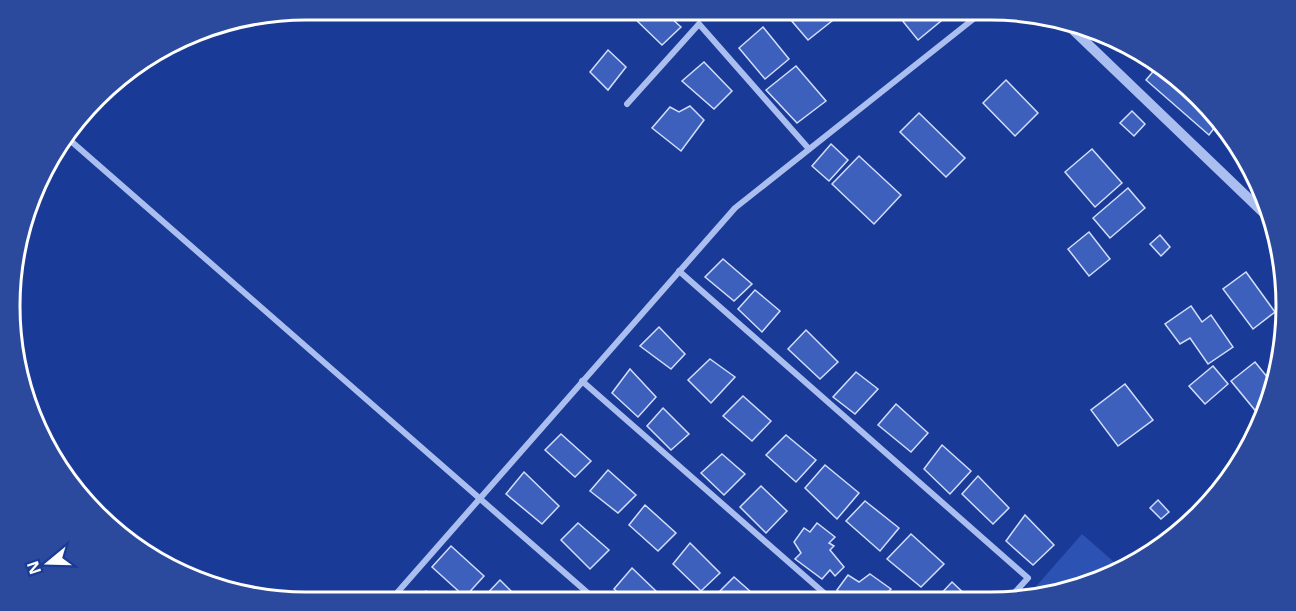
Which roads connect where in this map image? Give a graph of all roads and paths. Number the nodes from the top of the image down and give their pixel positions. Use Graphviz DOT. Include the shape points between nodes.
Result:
graph roads {
  1 [pos="972,20"];
  2 [pos="1076,33"];
  3 [pos="627,104"];
  4 [pos="72,142"];
  5 [pos="809,149"];
  6 [pos="1259,209"];
  7 [pos="679,271"];
  8 [pos="582,381"];
  9 [pos="480,499"];
  10 [pos="1018,590"];
  11 [pos="398,592"];
  12 [pos="587,592"];
  13 [pos="823,592"];
  1 -- 5 [label="street"];
  2 -- 6 [label="street"];
  3 -- 5 [label="street" via="699,24"];
  4 -- 9 [label="street"];
  5 -- 7 [label="street" via="735,208"];
  7 -- 8 [label="street"];
  7 -- 10 [label="street" via="1028,578"];
  8 -- 9 [label="street"];
  8 -- 13 [label="street"];
  9 -- 11 [label="street"];
  9 -- 12 [label="street"];
}
